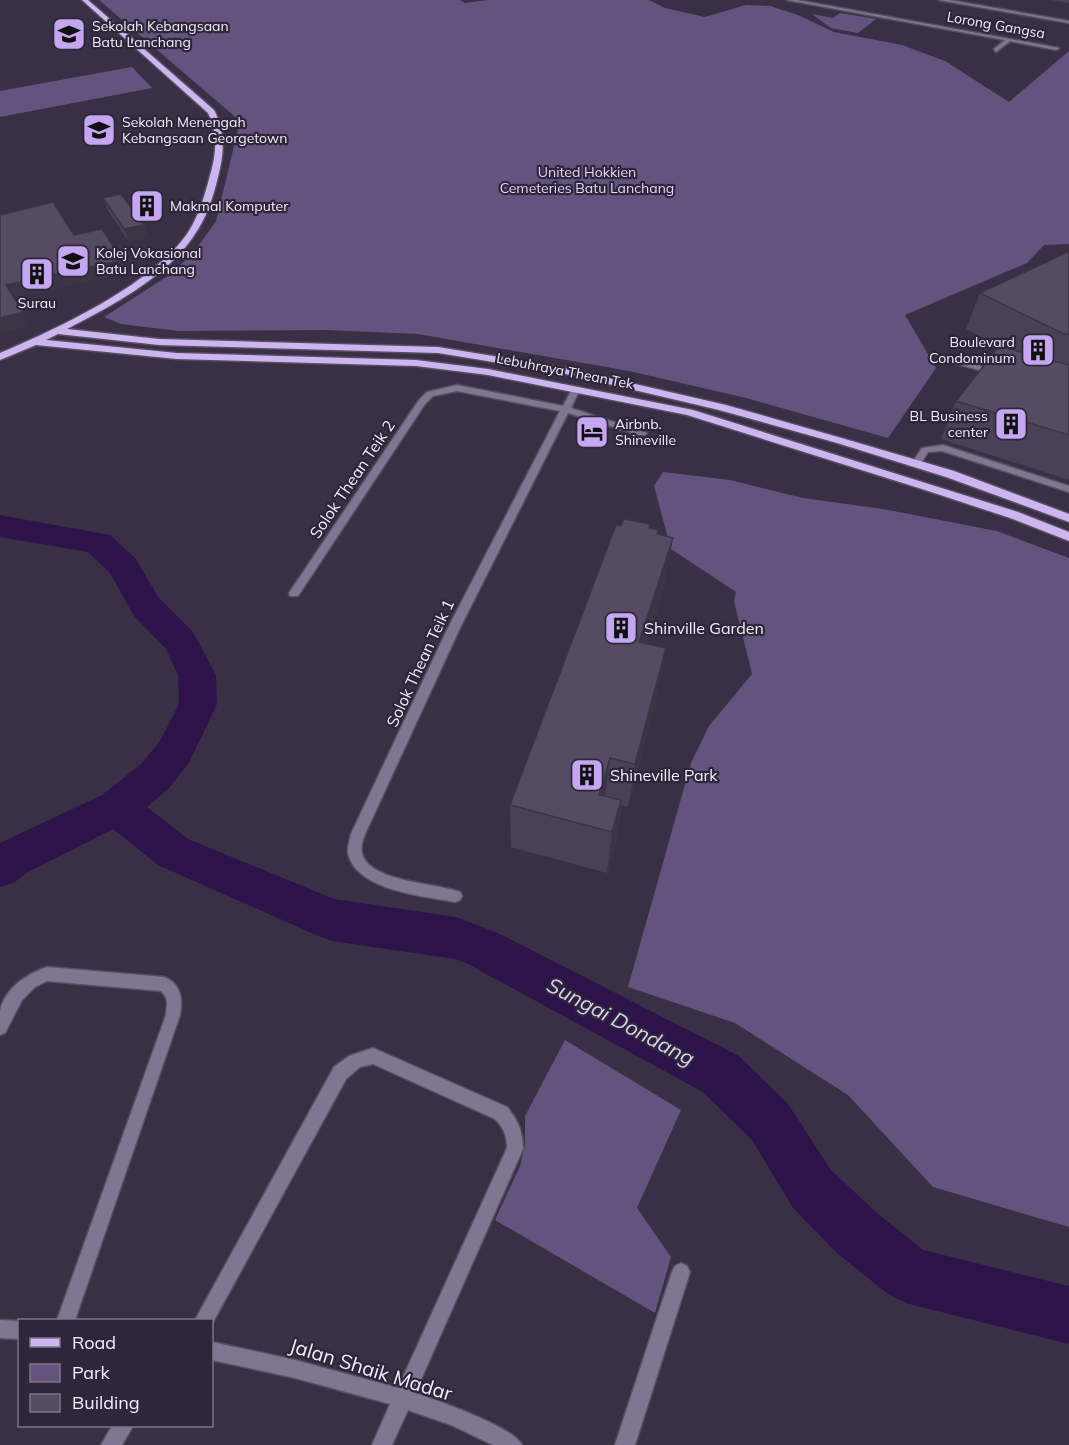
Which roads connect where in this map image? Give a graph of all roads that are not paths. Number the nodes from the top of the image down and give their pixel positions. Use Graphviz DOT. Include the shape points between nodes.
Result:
graph roads {
  1 [pos="85,0"];
  2 [pos="789,0"];
  3 [pos="941,0"];
  4 [pos="848,5"];
  5 [pos="841,9"];
  6 [pos="1069,22"];
  7 [pos="1010,40"];
  8 [pos="1056,48"];
  9 [pos="996,51"];
  10 [pos="105,303"];
  11 [pos="56,331"];
  12 [pos="133,340"];
  13 [pos="36,342"];
  14 [pos="0,357"];
  15 [pos="946,358"];
  16 [pos="1008,375"];
  17 [pos="576,389"];
  18 [pos="565,409"];
  19 [pos="642,433"];
  20 [pos="797,446"];
  21 [pos="917,463"];
  22 [pos="1069,489"];
  23 [pos="1014,515"];
  24 [pos="1069,518"];
  25 [pos="1069,537"];
  26 [pos="294,593"];
  27 [pos="455,896"];
  28 [pos="0,1028"];
  29 [pos="681,1272"];
  30 [pos="66,1319"];
  31 [pos="205,1319"];
  32 [pos="0,1329"];
  33 [pos="18,1330"];
  34 [pos="213,1351"];
  35 [pos="401,1397"];
  36 [pos="122,1427"];
  37 [pos="111,1445"];
  38 [pos="382,1445"];
  39 [pos="512,1445"];
  40 [pos="625,1445"];
  1 -- 10 [label="main road" via="211,112 221,137 206,205 188,239 148,276"];
  2 -- 5 [label="street, Lorong Gangsa"];
  3 -- 6 [label="street"];
  4 -- 5 [label="street"];
  5 -- 7 [label="street, Lorong Gangsa"];
  7 -- 8 [label="street, Lorong Gangsa"];
  7 -- 9 [label="street"];
  10 -- 11 [label="main road"];
  10 -- 12 [label="main road" via="91,319 92,325"];
  11 -- 12 [label="main road, Lebuhraya Thean Tek"];
  11 -- 13 [label="main road"];
  12 -- 21 [label="main road, Lebuhraya Thean Tek" via="242,346 388,347 509,361 722,407"];
  13 -- 14 [label="main road"];
  13 -- 17 [label="main road, Lebuhraya Thean Tek" via="177,356 427,364"];
  15 -- 16 [label="street"];
  17 -- 18 [label="street, Solok Thean Teik 1"];
  17 -- 20 [label="main road, Lebuhraya Thean Tek" via="688,412"];
  18 -- 19 [label="street"];
  18 -- 26 [label="street, Solok Thean Teik 2" via="457,388 430,394"];
  18 -- 27 [label="street, Solok Thean Teik 1" via="453,630 358,834 354,852 363,868 378,879"];
  20 -- 21 [label="main road" via="820,448 896,468"];
  20 -- 23 [label="main road, Lebuhraya Thean Tek"];
  21 -- 22 [label="street" via="925,450 943,448"];
  21 -- 23 [label="main road" via="932,479"];
  21 -- 24 [label="main road, Lebuhraya Thean Tek"];
  23 -- 25 [label="main road, Lebuhraya Thean Tek"];
  28 -- 30 [label="street" via="19,990 47,974 164,984 176,998"];
  29 -- 40 [label="street"];
  31 -- 35 [label="street" via="340,1073 348,1064 373,1056 501,1113 516,1135 514,1149"];
  32 -- 33 [label="street"];
  34 -- 35 [label="street, Jalan Shaik Madar" via="269,1361"];
  35 -- 38 [label="street"];
  35 -- 39 [label="street, Jalan Shaik Madar" via="486,1430"];
  36 -- 37 [label="street"];
}
